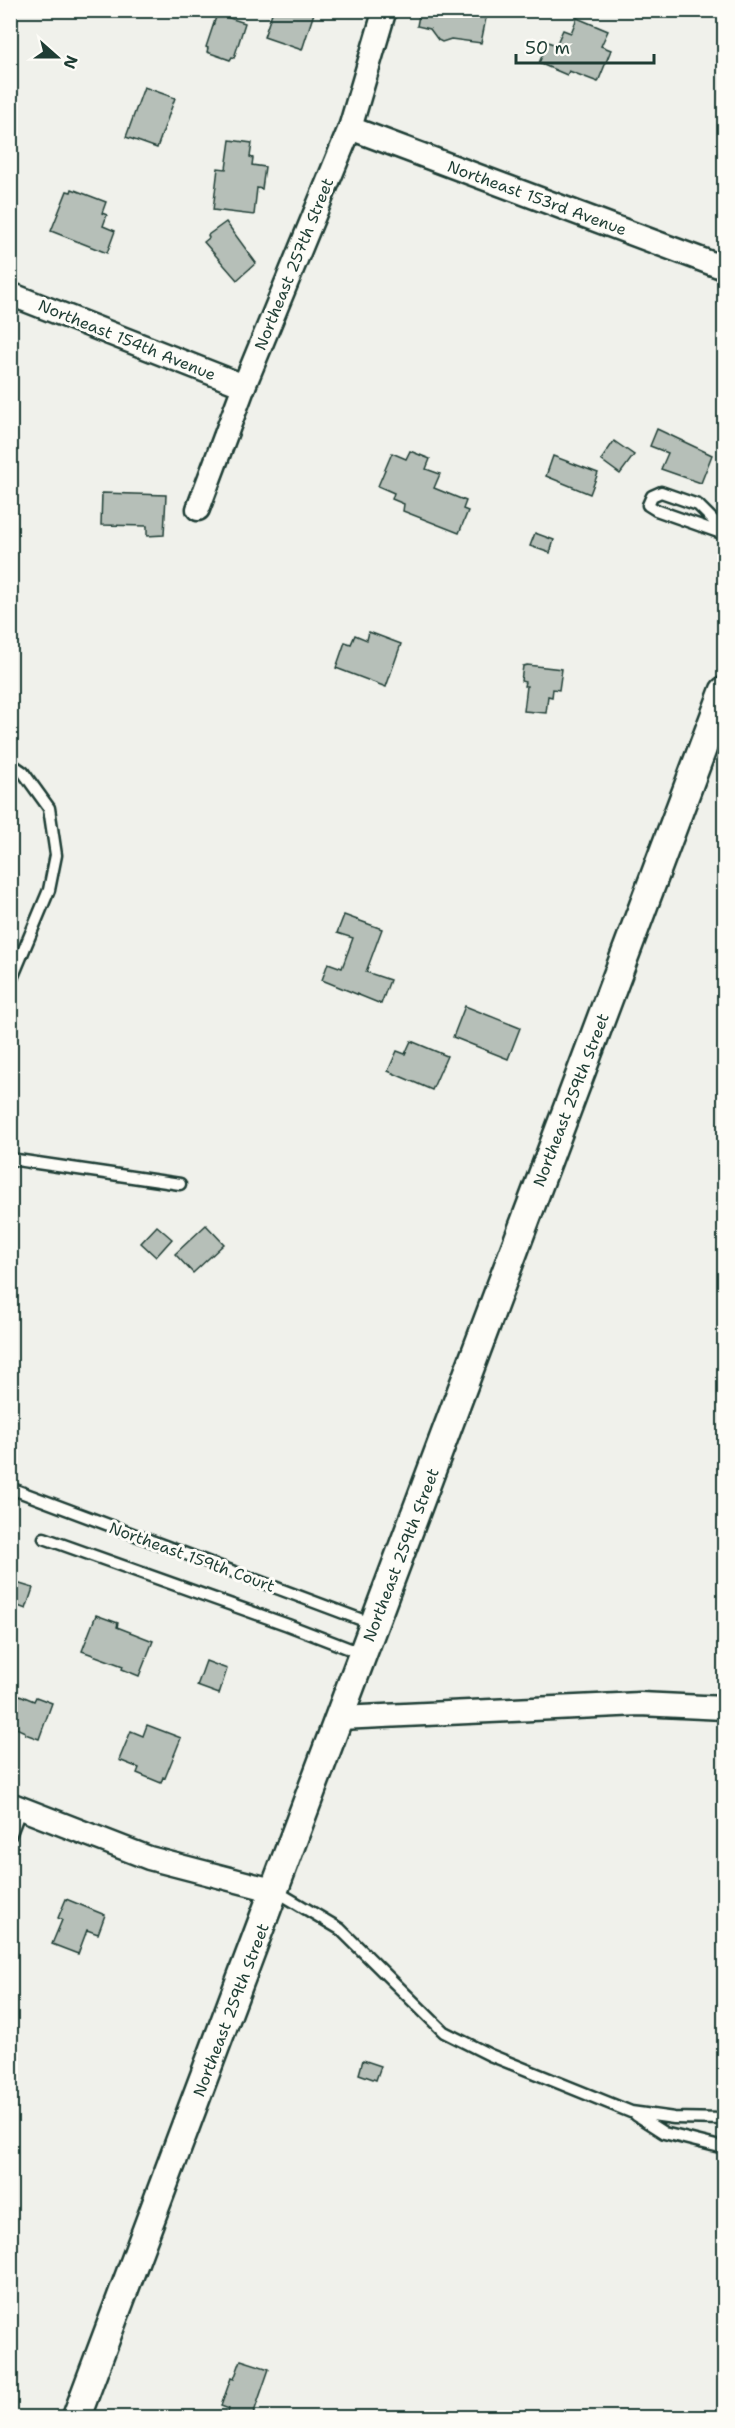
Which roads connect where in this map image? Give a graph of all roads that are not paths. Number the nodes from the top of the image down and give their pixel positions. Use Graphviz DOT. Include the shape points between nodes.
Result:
graph roads {
  1 [pos="383,13"];
  2 [pos="350,128"];
  3 [pos="724,268"];
  4 [pos="10,294"];
  5 [pos="244,386"];
  6 [pos="198,509"];
  7 [pos="724,532"];
  8 [pos="724,691"];
  9 [pos="10,763"];
  10 [pos="10,983"];
  11 [pos="10,1159"];
  12 [pos="180,1184"];
  13 [pos="10,1488"];
  14 [pos="44,1538"];
  15 [pos="375,1624"];
  16 [pos="363,1654"];
  17 [pos="724,1708"];
  18 [pos="339,1718"];
  19 [pos="16,1806"];
  20 [pos="10,1836"];
  21 [pos="276,1891"];
  22 [pos="631,2112"];
  23 [pos="724,2119"];
  24 [pos="724,2148"];
  25 [pos="76,2418"];
  1 -- 2 [label="street, Northeast 257th Street"];
  2 -- 3 [label="street, Northeast 153rd Avenue"];
  2 -- 5 [label="street, Northeast 257th Street"];
  4 -- 5 [label="street, Northeast 154th Avenue"];
  5 -- 6 [label="street, Northeast 257th Street"];
  7 -- 7 [label="lane" via="656,510 648,505 652,496 661,492 698,505"];
  8 -- 15 [label="street, Northeast 259th Street"];
  9 -- 10 [label="lane" via="23,772 49,808 56,855 49,890"];
  11 -- 12 [label="lane"];
  13 -- 15 [label="lane, Northeast 159th Court"];
  14 -- 16 [label="lane"];
  15 -- 16 [label="street, Northeast 259th Street"];
  16 -- 18 [label="street, Northeast 259th Street"];
  17 -- 18 [label="street" via="640,1704"];
  18 -- 21 [label="street, Northeast 259th Street"];
  19 -- 20 [label="lane"];
  19 -- 21 [label="street" via="149,1858"];
  21 -- 22 [label="lane" via="340,1929 444,2032 490,2055"];
  21 -- 25 [label="street, Northeast 259th Street"];
  22 -- 23 [label="lane"];
  22 -- 24 [label="lane" via="664,2133"];
}
